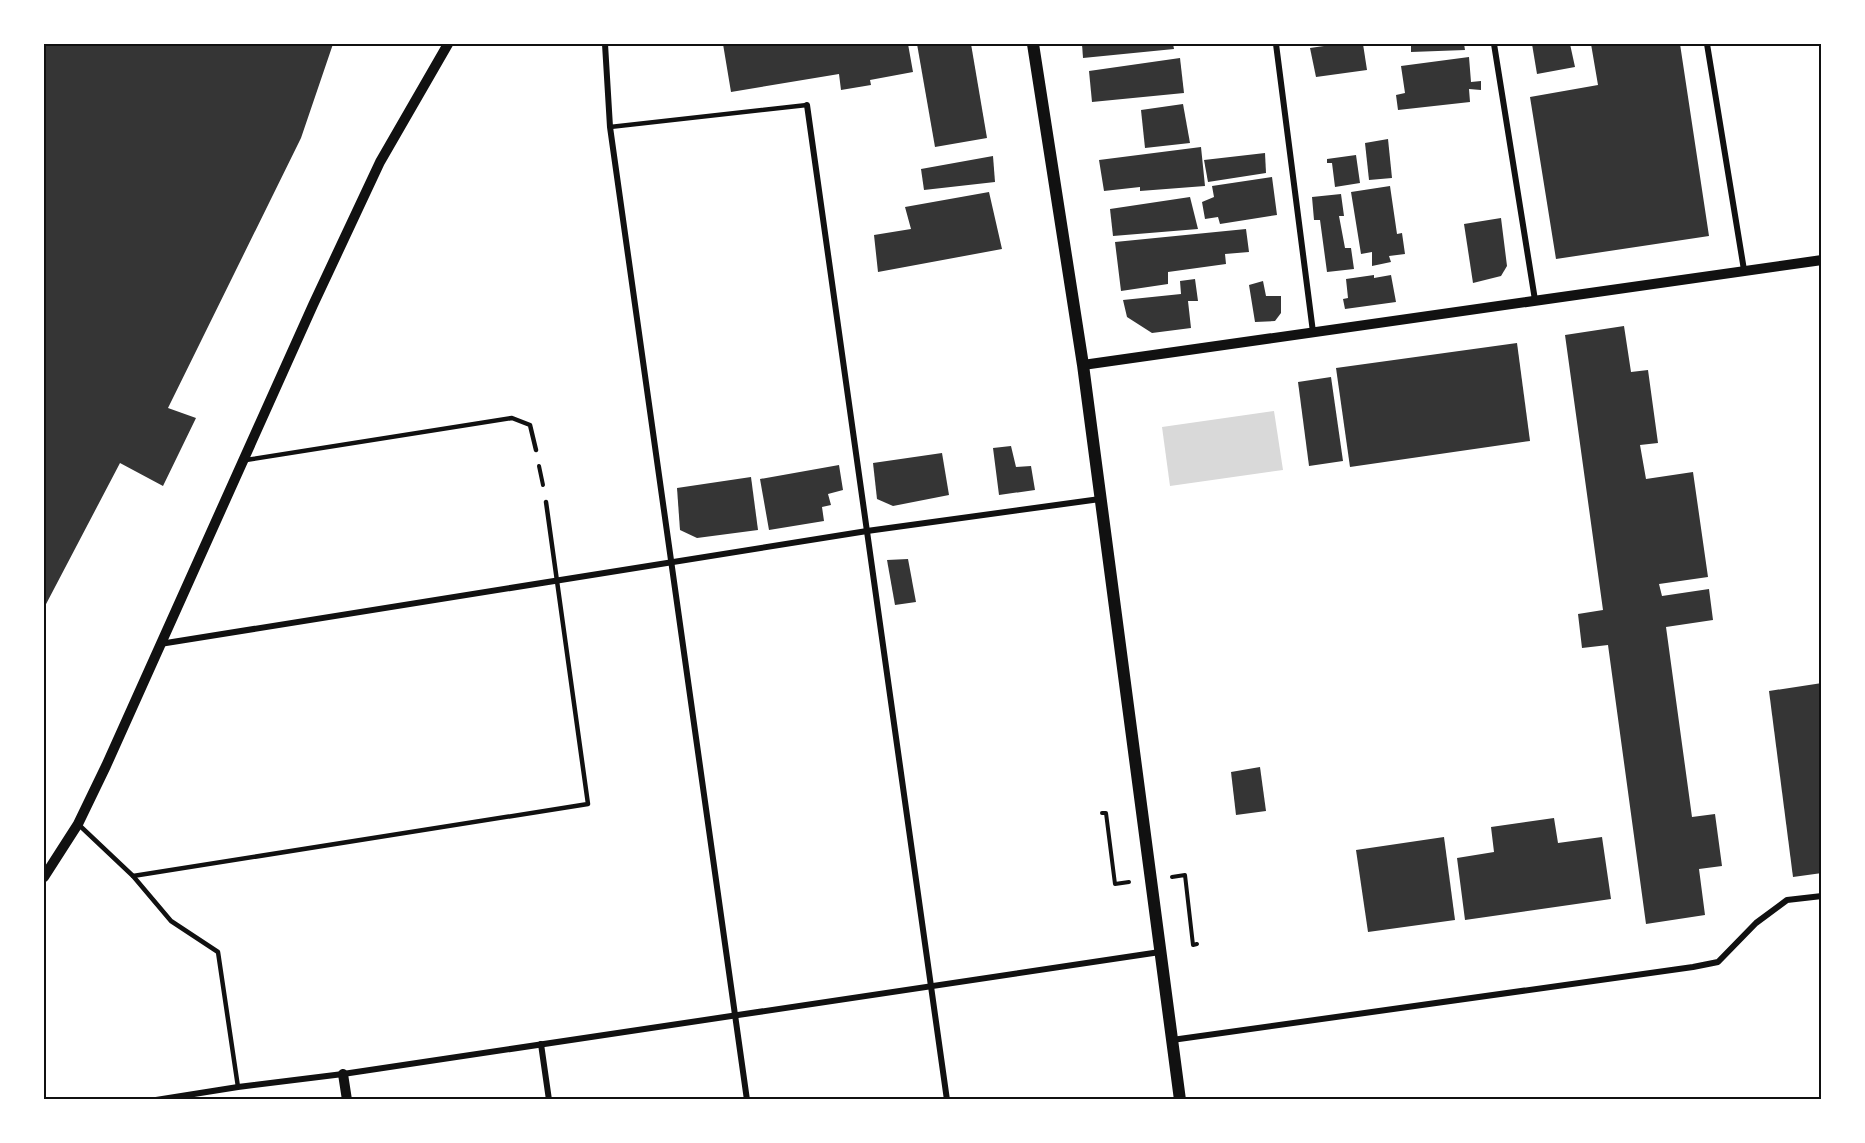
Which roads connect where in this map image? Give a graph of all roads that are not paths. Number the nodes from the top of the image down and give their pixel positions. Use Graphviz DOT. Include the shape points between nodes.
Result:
graph roads {
  1 [pos="447,44"];
  2 [pos="605,44"];
  3 [pos="1033,44"];
  4 [pos="1276,44"];
  5 [pos="1494,44"];
  6 [pos="1707,44"];
  7 [pos="807,105"];
  8 [pos="610,127"];
  9 [pos="1821,260"];
  10 [pos="1744,270"];
  11 [pos="1535,300"];
  12 [pos="1313,332"];
  13 [pos="1083,365"];
  14 [pos="536,450"];
  15 [pos="243,460"];
  16 [pos="1100,499"];
  17 [pos="546,502"];
  18 [pos="867,531"];
  19 [pos="671,562"];
  20 [pos="556,581"];
  21 [pos="160,644"];
  22 [pos="78,824"];
  23 [pos="133,876"];
  24 [pos="44,877"];
  25 [pos="1821,896"];
  26 [pos="1161,952"];
  27 [pos="931,987"];
  28 [pos="735,1016"];
  29 [pos="1172,1040"];
  30 [pos="541,1044"];
  31 [pos="343,1074"];
  32 [pos="238,1087"];
  33 [pos="156,1100"];
  34 [pos="347,1100"];
  35 [pos="549,1100"];
  36 [pos="747,1100"];
  37 [pos="947,1100"];
  38 [pos="1180,1100"];
  1 -- 15 [label="street" via="380,162"];
  2 -- 8 [label="street"];
  3 -- 13 [label="main road"];
  4 -- 12 [label="street"];
  5 -- 11 [label="street"];
  6 -- 10 [label="street"];
  7 -- 8 [label="lane"];
  7 -- 18 [label="street"];
  8 -- 19 [label="street"];
  9 -- 10 [label="street"];
  10 -- 11 [label="street"];
  11 -- 12 [label="street"];
  12 -- 13 [label="street"];
  13 -- 16 [label="main road"];
  14 -- 15 [label="lane" via="530,425 512,418"];
  15 -- 21 [label="street"];
  16 -- 18 [label="street"];
  16 -- 26 [label="main road"];
  17 -- 20 [label="lane"];
  18 -- 19 [label="street"];
  18 -- 27 [label="street"];
  19 -- 20 [label="street"];
  19 -- 28 [label="street"];
  20 -- 21 [label="street"];
  20 -- 23 [label="lane" via="588,804"];
  21 -- 22 [label="street"];
  22 -- 23 [label="lane"];
  22 -- 24 [label="street"];
  23 -- 32 [label="lane" via="171,921 218,952"];
  25 -- 29 [label="street" via="1787,900 1756,923 1718,962 1709,964"];
  26 -- 27 [label="street"];
  26 -- 29 [label="main road"];
  27 -- 28 [label="street"];
  27 -- 37 [label="street"];
  28 -- 30 [label="street"];
  28 -- 36 [label="street"];
  29 -- 38 [label="main road"];
  30 -- 31 [label="street"];
  30 -- 35 [label="street"];
  31 -- 32 [label="street"];
  31 -- 34 [label="street"];
  32 -- 33 [label="street"];
}
